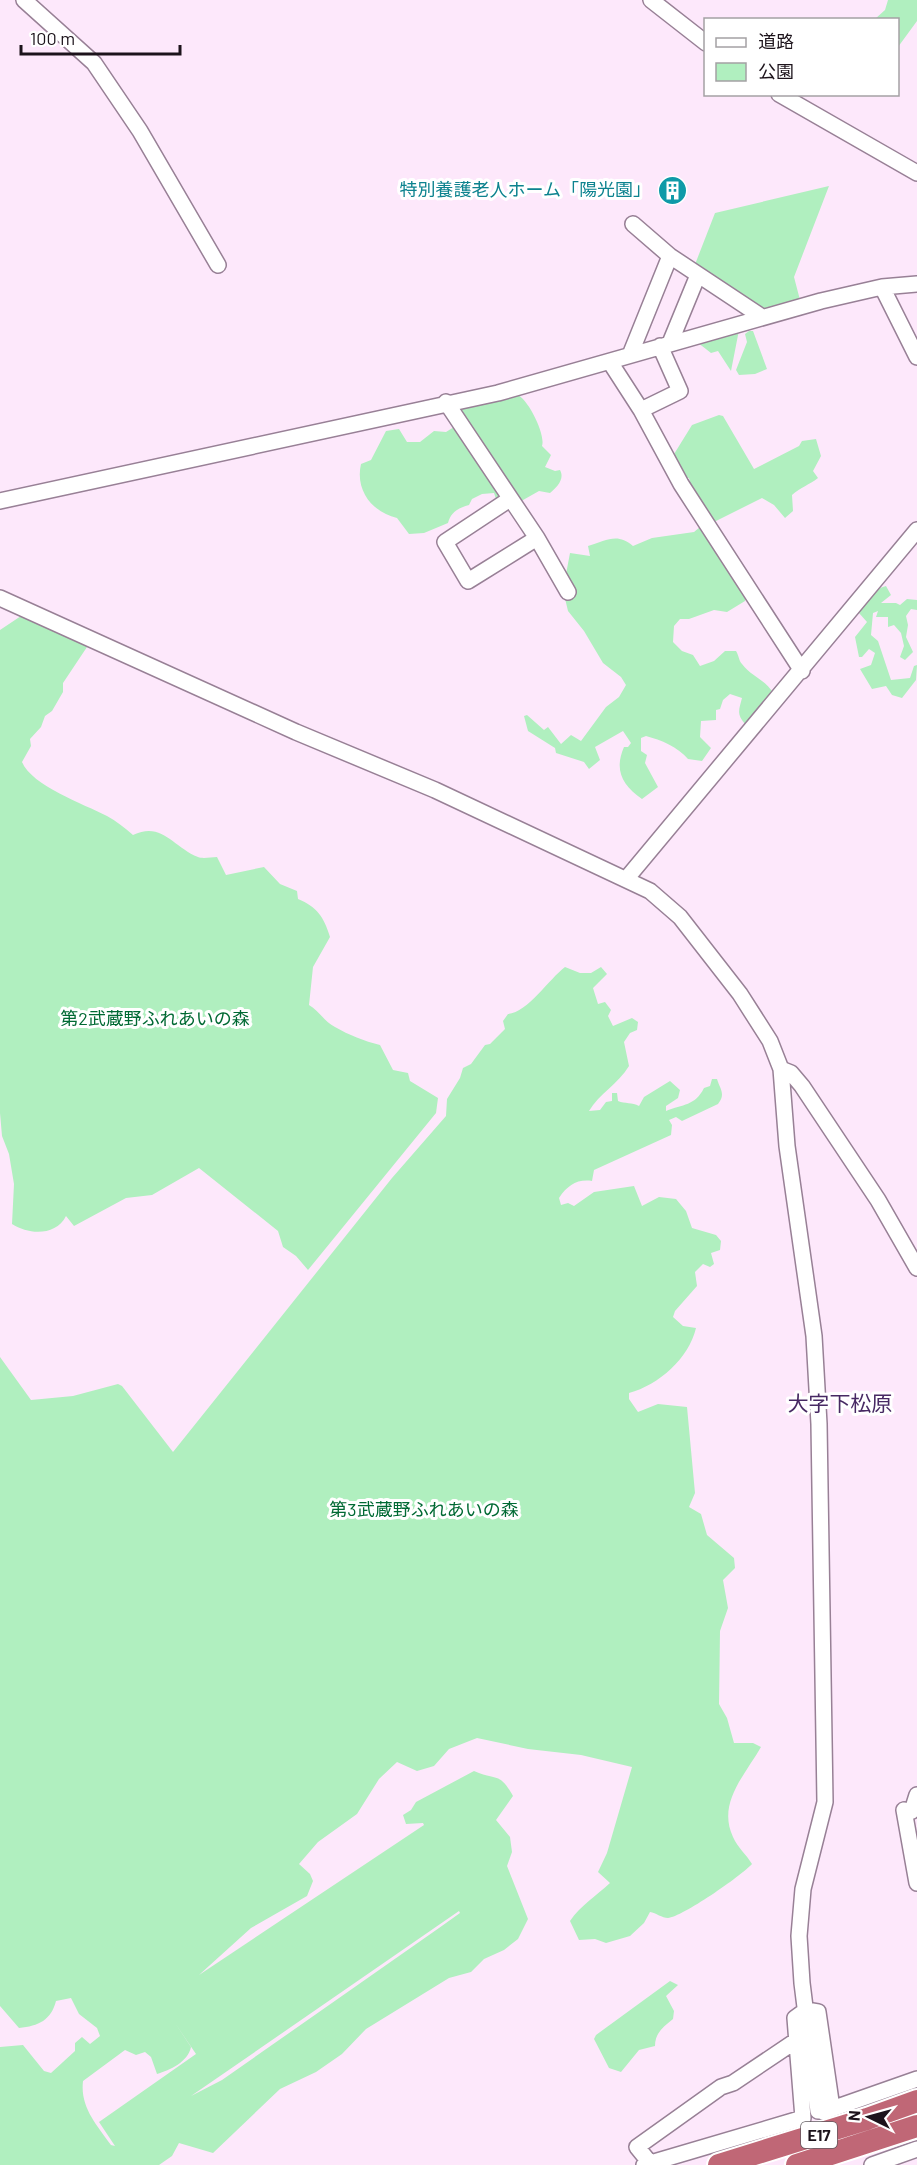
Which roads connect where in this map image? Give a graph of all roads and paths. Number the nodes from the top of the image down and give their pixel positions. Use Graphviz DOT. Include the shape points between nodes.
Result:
graph roads {
  1 [pos="24,0"];
  2 [pos="651,0"];
  3 [pos="704,42"];
  4 [pos="782,96"];
  5 [pos="917,173"];
  6 [pos="633,224"];
  7 [pos="670,256"];
  8 [pos="218,266"];
  9 [pos="698,275"];
  10 [pos="917,284"];
  11 [pos="882,287"];
  12 [pos="762,317"];
  13 [pos="665,344"];
  14 [pos="630,355"];
  15 [pos="917,357"];
  16 [pos="610,362"];
  17 [pos="446,402"];
  18 [pos="640,410"];
  19 [pos="510,499"];
  20 [pos="0,501"];
  21 [pos="917,530"];
  22 [pos="537,538"];
  23 [pos="568,592"];
  24 [pos="0,597"];
  25 [pos="802,671"];
  26 [pos="627,878"];
  27 [pos="781,1069"];
  28 [pos="917,1268"];
  29 [pos="917,1794"];
  30 [pos="917,1883"];
  31 [pos="806,2010"];
  32 [pos="797,2040"];
  33 [pos="917,2079"];
  34 [pos="917,2101"];
  35 [pos="825,2110"];
  36 [pos="803,2118"];
  37 [pos="917,2126"];
  38 [pos="917,2149"];
  39 [pos="647,2164"];
  40 [pos="719,2165"];
  41 [pos="797,2165"];
  42 [pos="872,2165"];
  1 -- 8 [label="street" via="94,63 140,131"];
  2 -- 3 [label="street"];
  4 -- 5 [label="street"];
  6 -- 7 [label="street"];
  7 -- 9 [label="street"];
  7 -- 14 [label="street"];
  9 -- 12 [label="street"];
  9 -- 13 [label="street"];
  10 -- 11 [label="street"];
  11 -- 12 [label="street"];
  11 -- 15 [label="street"];
  12 -- 13 [label="street"];
  13 -- 14 [label="street"];
  13 -- 18 [label="street" via="680,391"];
  14 -- 16 [label="street"];
  16 -- 17 [label="street" via="498,393"];
  16 -- 18 [label="street"];
  17 -- 19 [label="street"];
  17 -- 20 [label="street"];
  18 -- 25 [label="street" via="681,484"];
  19 -- 22 [label="street"];
  19 -- 22 [label="street" via="446,542 468,581"];
  21 -- 25 [label="street"];
  22 -- 23 [label="street"];
  24 -- 26 [label="street"];
  25 -- 26 [label="street"];
  26 -- 27 [label="street" via="650,891 680,917 740,994 770,1041"];
  27 -- 28 [label="street" via="791,1073 802,1086 878,1200"];
  27 -- 31 [label="street" via="787,1146 814,1336 819,1424 826,1783 824,1811 801,1904 800,1950"];
  29 -- 30 [label="street" via="908,1810"];
  31 -- 32 [label="street" via="795,2018"];
  31 -- 35 [label="street"];
  32 -- 36 [label="street"];
  32 -- 39 [label="street" via="721,2087 637,2147"];
  33 -- 35 [label="street"];
  34 -- 40 [label="highway, E17"];
  35 -- 36 [label="street"];
  36 -- 39 [label="street"];
  37 -- 41 [label="highway, E17"];
  38 -- 42 [label="street"];
}
